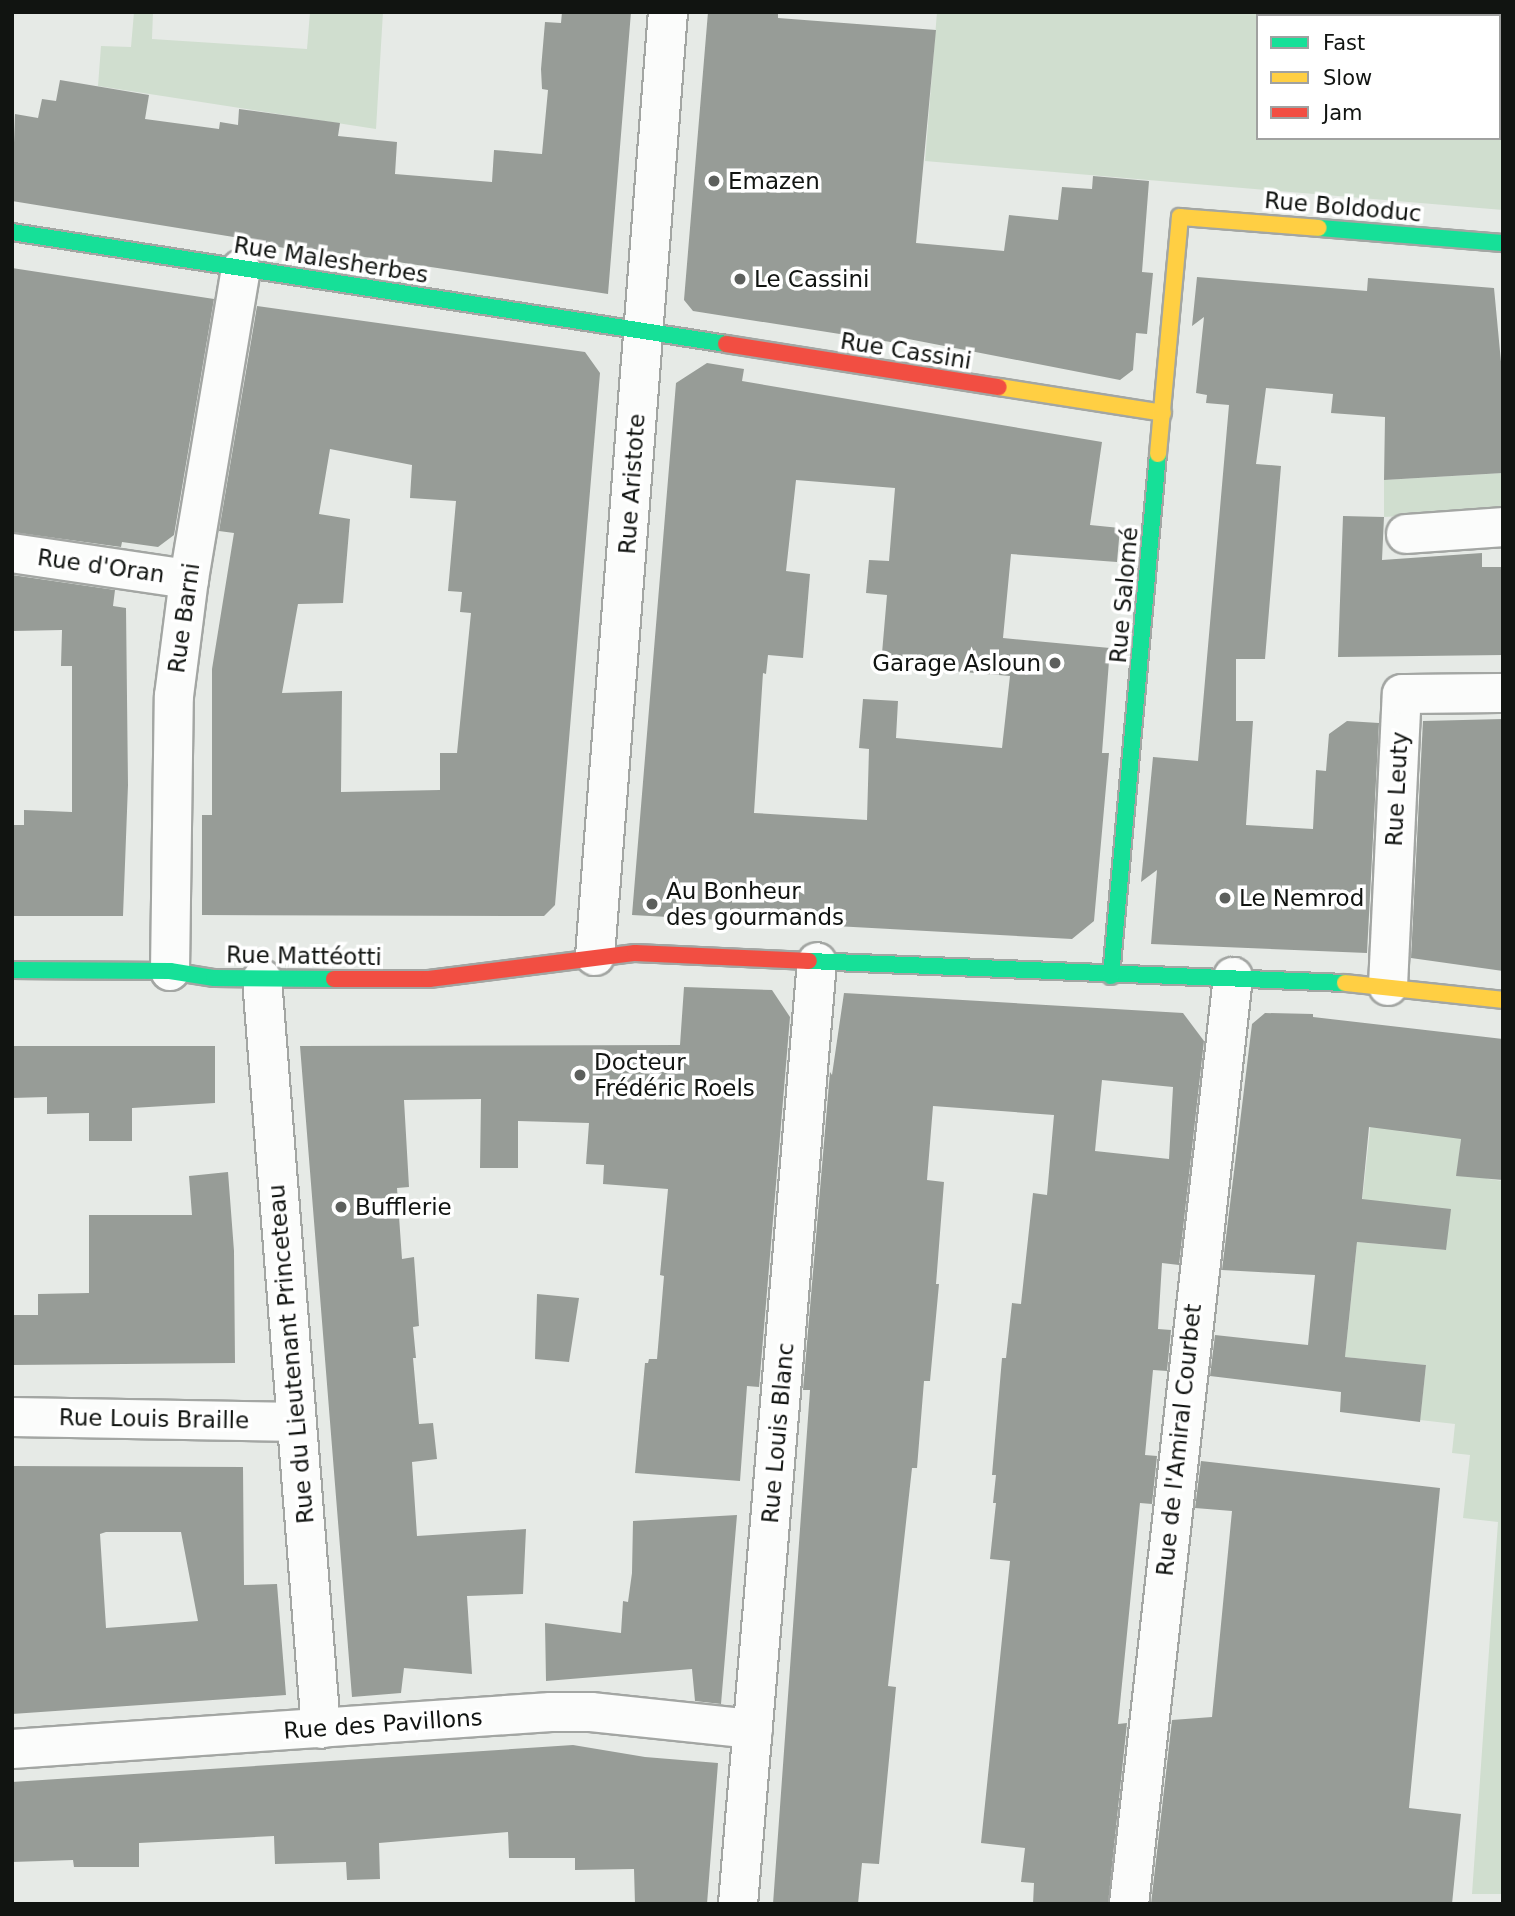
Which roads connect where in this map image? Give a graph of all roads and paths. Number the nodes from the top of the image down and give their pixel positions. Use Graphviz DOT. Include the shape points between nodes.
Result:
graph roads {
  1 [pos="668,12"];
  2 [pos="1180,217"];
  3 [pos="12,232"];
  4 [pos="1503,243"];
  5 [pos="241,269"];
  6 [pos="643,333"];
  7 [pos="1163,414"];
  8 [pos="1503,527"];
  9 [pos="1406,534"];
  10 [pos="12,553"];
  11 [pos="189,579"];
  12 [pos="1503,693"];
  13 [pos="595,956"];
  14 [pos="817,962"];
  15 [pos="12,971"];
  16 [pos="170,971"];
  17 [pos="1111,976"];
  18 [pos="1233,977"];
  19 [pos="262,979"];
  20 [pos="1388,986"];
  21 [pos="1503,1000"];
  22 [pos="12,1418"];
  23 [pos="295,1422"];
  24 [pos="321,1729"];
  25 [pos="754,1729"];
  26 [pos="12,1749"];
  27 [pos="738,1904"];
  28 [pos="1129,1904"];
  1 -- 6 [label="street, Rue Aristote"];
  2 -- 4 [label="street, Rue Boldoduc"];
  2 -- 7 [label="street, Rue Salomé"];
  3 -- 5 [label="street, Rue Malesherbes"];
  5 -- 6 [label="street, Rue Malesherbes"];
  5 -- 11 [label="street, Rue Barni"];
  6 -- 7 [label="street, Rue Cassini"];
  6 -- 13 [label="street, Rue Aristote"];
  7 -- 17 [label="street, Rue Salomé"];
  8 -- 9 [label="street"];
  10 -- 11 [label="street, Rue d'Oran"];
  11 -- 16 [label="street, Rue Barni" via="172,727"];
  12 -- 20 [label="street, Rue Leuty" via="1402,694"];
  13 -- 14 [label="street, Rue Mattéotti" via="635,953"];
  13 -- 19 [label="street, Rue Mattéotti" via="429,979"];
  14 -- 17 [label="street, Rue Mattéotti"];
  14 -- 25 [label="street, Rue Louis Blanc"];
  15 -- 16 [label="street, Rue Mattéotti"];
  16 -- 19 [label="street, Rue Mattéotti"];
  17 -- 18 [label="street, Rue Mattéotti"];
  18 -- 20 [label="street, Rue Mattéotti"];
  18 -- 28 [label="street, Rue de l'Amiral Courbet"];
  19 -- 23 [label="street, Rue du Lieutenant Princeteau"];
  20 -- 21 [label="street, Rue Mattéotti"];
  22 -- 23 [label="street, Rue Louis Braille"];
  23 -- 24 [label="street, Rue du Lieutenant Princeteau"];
  24 -- 25 [label="street, Rue des Pavillons" via="591,1712"];
  24 -- 26 [label="street, Rue des Pavillons"];
  25 -- 27 [label="street, Rue Louis Blanc"];
}
